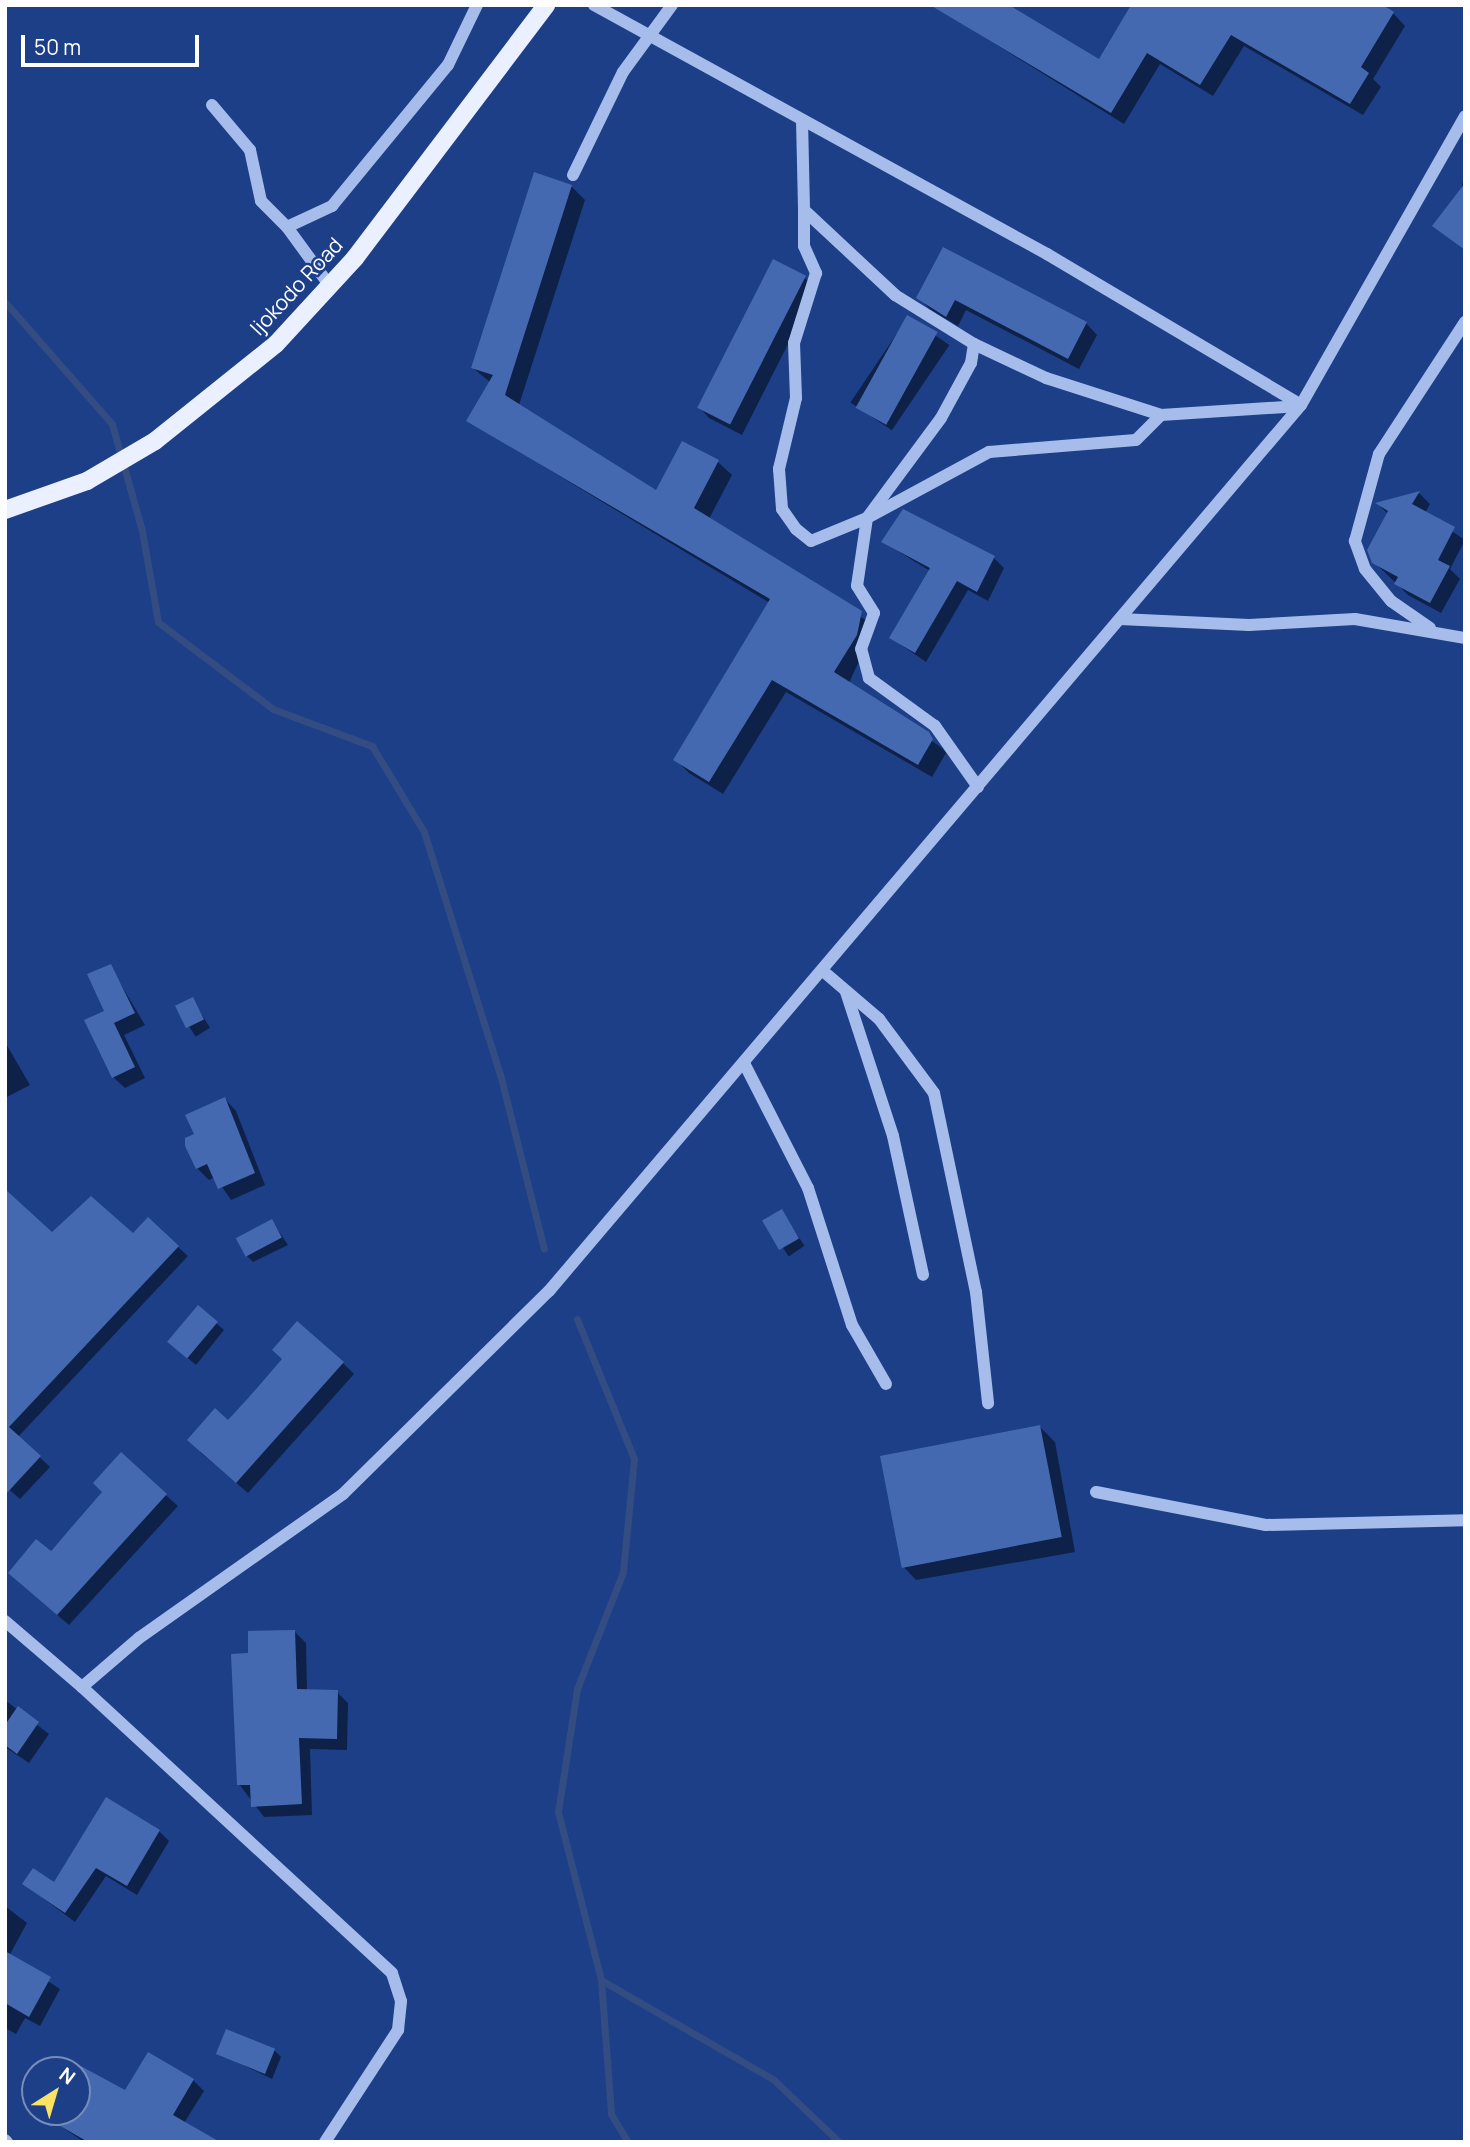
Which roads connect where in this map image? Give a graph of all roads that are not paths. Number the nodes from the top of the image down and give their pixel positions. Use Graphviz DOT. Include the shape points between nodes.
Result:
graph roads {
  1 [pos="477,5"];
  2 [pos="546,5"];
  3 [pos="594,5"];
  4 [pos="672,5"];
  5 [pos="649,36"];
  6 [pos="212,105"];
  7 [pos="1465,116"];
  8 [pos="802,120"];
  9 [pos="573,175"];
  10 [pos="804,210"];
  11 [pos="287,227"];
  12 [pos="330,286"];
  13 [pos="1465,322"];
  14 [pos="974,344"];
  15 [pos="1301,405"];
  16 [pos="1161,415"];
  17 [pos="5,510"];
  18 [pos="866,518"];
  19 [pos="1120,620"];
  20 [pos="1430,628"];
  21 [pos="1465,638"];
  22 [pos="978,787"];
  23 [pos="822,971"];
  24 [pos="846,992"];
  25 [pos="744,1063"];
  26 [pos="923,1275"];
  27 [pos="886,1384"];
  28 [pos="988,1404"];
  29 [pos="1096,1492"];
  30 [pos="1465,1520"];
  31 [pos="5,1622"];
  32 [pos="82,1687"];
  33 [pos="326,2142"];
  1 -- 11 [label="street" via="448,65 332,206"];
  2 -- 12 [label="main road, Ijokodo Road"];
  3 -- 5 [label="street"];
  4 -- 5 [label="street"];
  5 -- 8 [label="street"];
  5 -- 9 [label="street" via="624,72"];
  6 -- 11 [label="street" via="250,149 261,201"];
  7 -- 15 [label="street"];
  8 -- 10 [label="street"];
  8 -- 15 [label="street" via="1047,254"];
  10 -- 14 [label="street" via="895,295"];
  10 -- 18 [label="street" via="804,246 816,273 794,343 796,398 779,470 782,509 811,541"];
  11 -- 12 [label="street"];
  12 -- 17 [label="main road, Ijokodo Road" via="267,352 155,441 87,481"];
  13 -- 20 [label="street" via="1379,454 1355,541 1365,569 1391,601"];
  14 -- 16 [label="street" via="1046,379"];
  14 -- 18 [label="street" via="971,363 941,418"];
  15 -- 16 [label="street"];
  15 -- 19 [label="street"];
  16 -- 18 [label="street" via="1136,440 989,453"];
  18 -- 22 [label="street" via="858,586 874,613 861,649 869,678 935,726"];
  19 -- 20 [label="street" via="1249,625 1355,619"];
  19 -- 22 [label="street"];
  20 -- 21 [label="street"];
  22 -- 23 [label="street"];
  23 -- 24 [label="street"];
  23 -- 25 [label="street"];
  24 -- 26 [label="street" via="893,1136"];
  24 -- 28 [label="street" via="879,1019 933,1093 976,1292"];
  25 -- 27 [label="street" via="808,1188 852,1325"];
  25 -- 32 [label="street" via="549,1292 343,1494 139,1638"];
  29 -- 30 [label="street" via="1266,1525"];
  31 -- 32 [label="street"];
  32 -- 33 [label="street" via="392,1973 401,2001 398,2030"];
}
